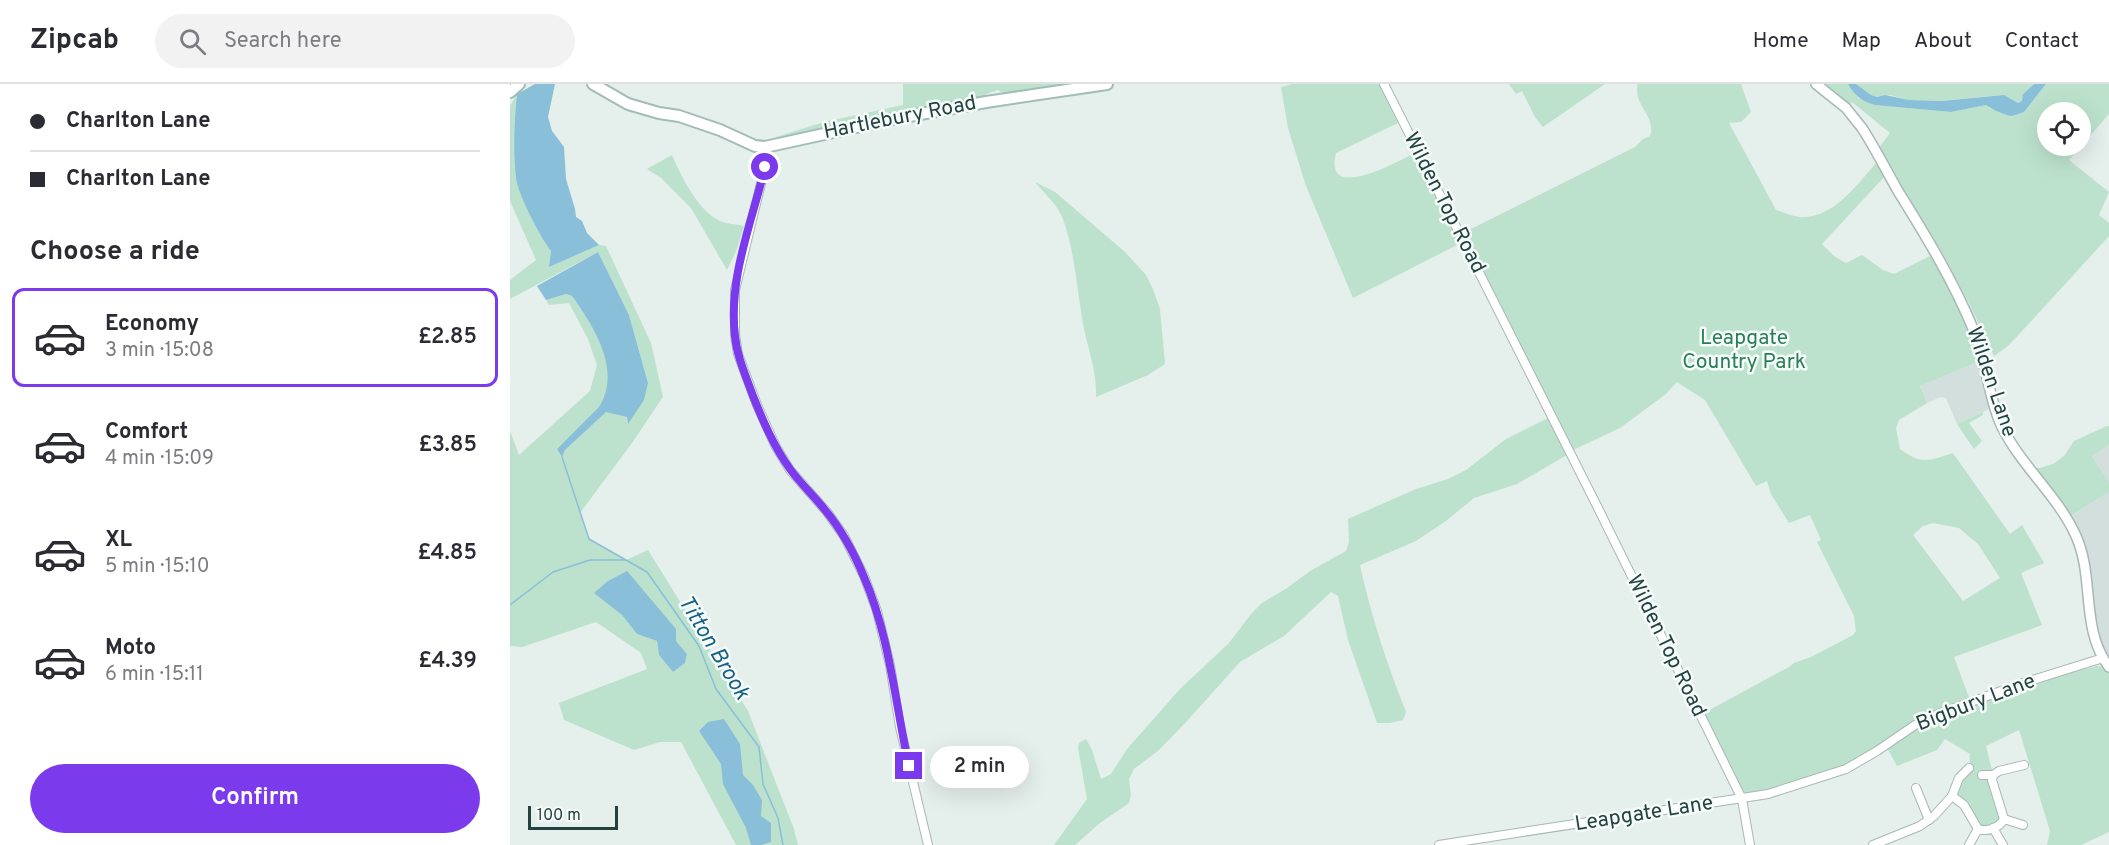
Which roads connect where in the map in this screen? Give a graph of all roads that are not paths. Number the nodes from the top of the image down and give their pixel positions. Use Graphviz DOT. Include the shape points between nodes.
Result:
graph roads {
  1 [pos="519,84"];
  2 [pos="593,84"];
  3 [pos="1107,84"];
  4 [pos="1384,84"];
  5 [pos="1816,84"];
  6 [pos="510,92"];
  7 [pos="765,147"];
  8 [pos="2103,658"];
  9 [pos="2109,667"];
  10 [pos="2024,765"];
  11 [pos="1982,775"];
  12 [pos="1993,775"];
  13 [pos="1972,780"];
  14 [pos="1916,788"];
  15 [pos="1756,796"];
  16 [pos="1953,796"];
  17 [pos="1742,799"];
  18 [pos="1744,811"];
  19 [pos="2004,819"];
  20 [pos="1929,820"];
  21 [pos="2023,825"];
  22 [pos="1993,828"];
  23 [pos="1978,829"];
  24 [pos="1896,836"];
  25 [pos="928,845"];
  26 [pos="1439,845"];
  27 [pos="1750,845"];
  28 [pos="1873,845"];
  29 [pos="1898,845"];
  30 [pos="1969,845"];
  31 [pos="2002,845"];
  1 -- 6 [label="main road"];
  2 -- 7 [label="main road" via="628,104 679,116"];
  3 -- 7 [label="main road, Hartlebury Road" via="893,118"];
  4 -- 17 [label="street, Wilden Top Road"];
  5 -- 8 [label="street, Wilden Lane" via="1846,108 1862,128 1945,269 1982,351 2001,425 2078,539 2092,628"];
  7 -- 25 [label="street" via="765,167 735,290 738,354 776,447 844,536 871,594 883,631 900,727"];
  8 -- 9 [label="street, Wilden Lane"];
  8 -- 15 [label="street, Bigbury Lane" via="1938,714 1846,769"];
  10 -- 12 [label="street"];
  11 -- 12 [label="street"];
  12 -- 19 [label="street"];
  13 -- 16 [label="street" via="1966,771"];
  14 -- 20 [label="street"];
  15 -- 17 [label="street, Bigbury Lane"];
  15 -- 18 [label="street"];
  16 -- 20 [label="street"];
  16 -- 23 [label="street" via="1964,805"];
  17 -- 18 [label="street, Wilden Top Road"];
  17 -- 26 [label="street, Leapgate Lane"];
  18 -- 27 [label="street, Wilden Top Road"];
  19 -- 21 [label="street"];
  19 -- 22 [label="street"];
  20 -- 24 [label="street"];
  22 -- 23 [label="street"];
  22 -- 31 [label="street"];
  23 -- 30 [label="street"];
  24 -- 28 [label="street"];
  24 -- 29 [label="street"];
}
